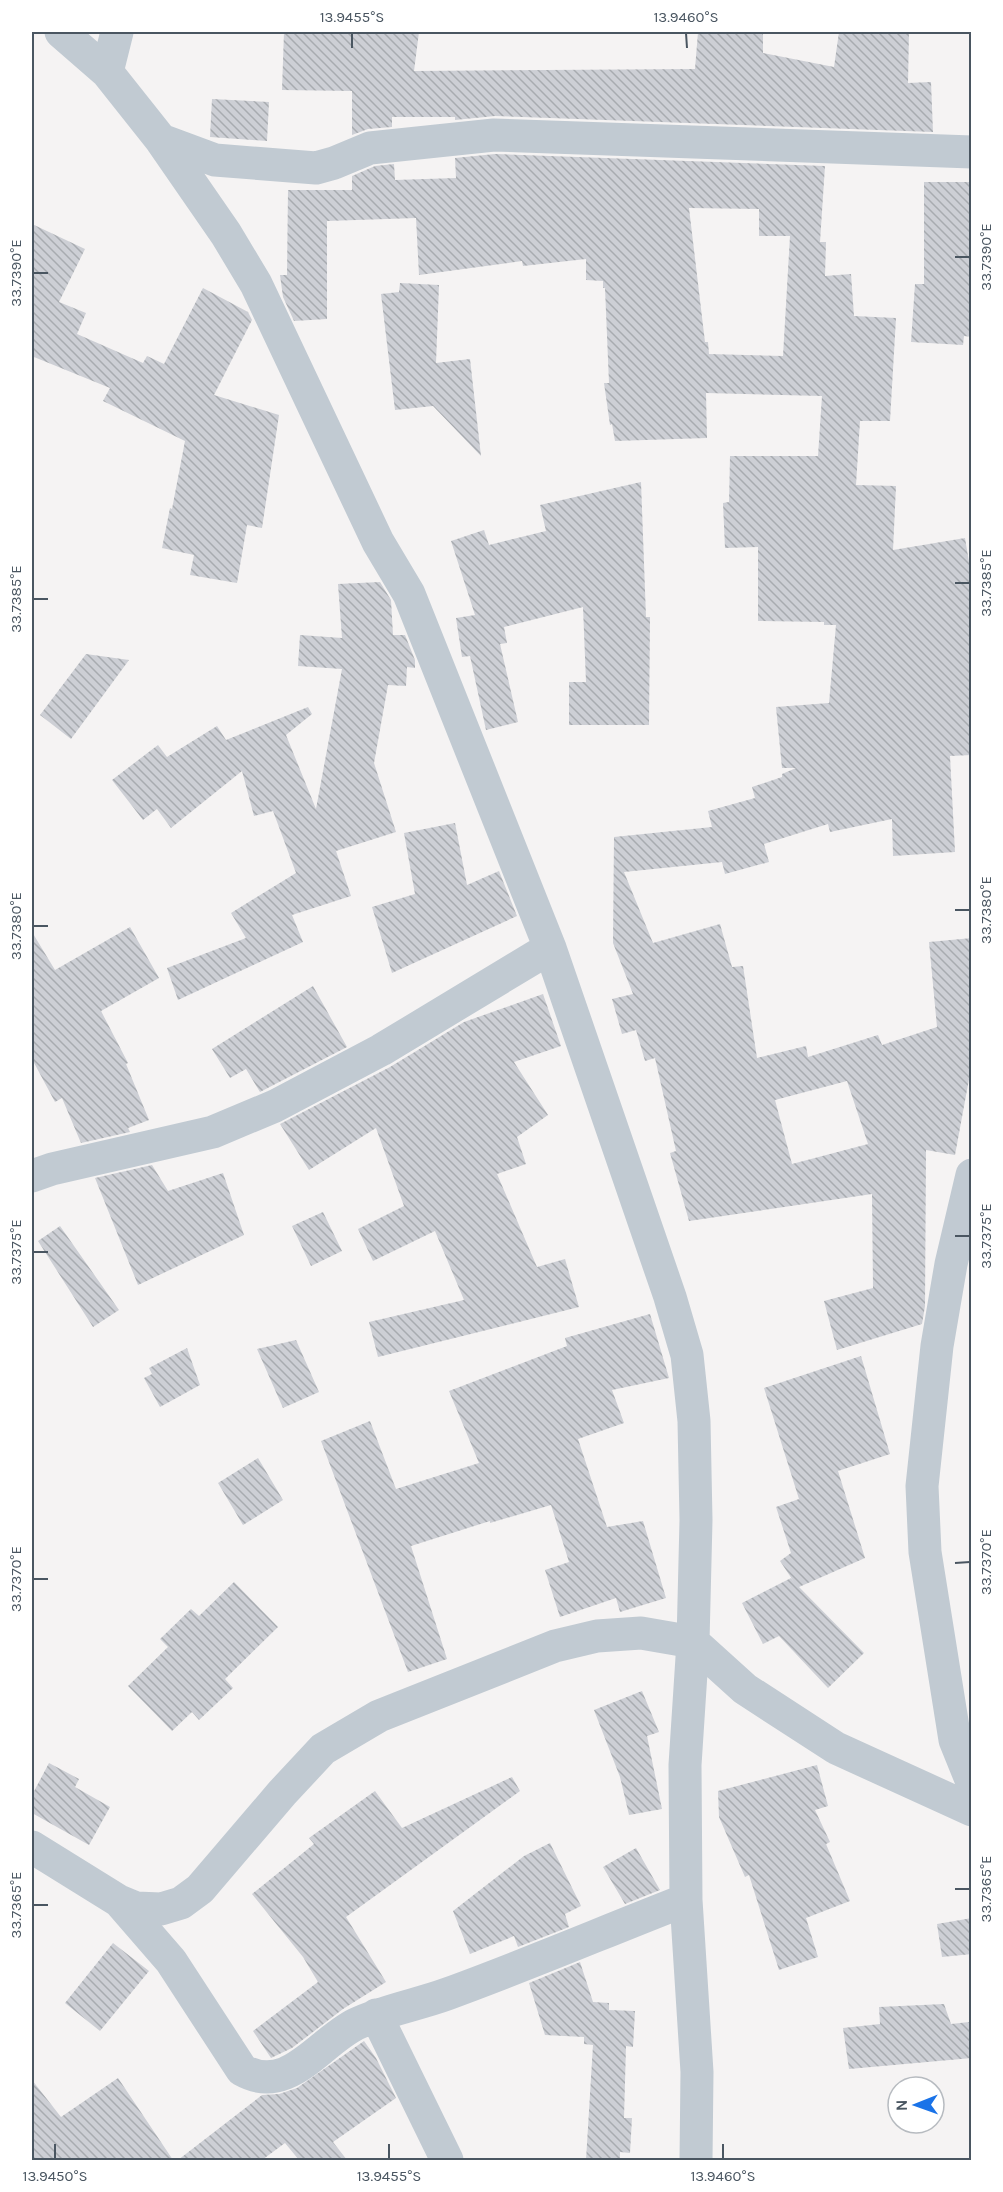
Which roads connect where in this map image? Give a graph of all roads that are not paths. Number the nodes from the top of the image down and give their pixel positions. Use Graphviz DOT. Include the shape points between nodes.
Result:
graph roads {
  1 [pos="61,32"];
  2 [pos="117,32"];
  3 [pos="107,72"];
  4 [pos="161,140"];
  5 [pos="972,152"];
  6 [pos="550,948"];
  7 [pos="972,1175"];
  8 [pos="32,1176"];
  9 [pos="693,1642"];
  10 [pos="972,1782"];
  11 [pos="972,1810"];
  12 [pos="32,1847"];
  13 [pos="686,1900"];
  14 [pos="119,1901"];
  15 [pos="376,2015"];
  16 [pos="447,2160"];
  17 [pos="696,2160"];
  1 -- 3 [label="street"];
  2 -- 3 [label="street"];
  3 -- 4 [label="street"];
  4 -- 5 [label="street" via="215,160 316,168 370,148 494,135"];
  4 -- 6 [label="street" via="256,284 378,542 409,594"];
  6 -- 8 [label="street" via="381,1050 275,1106 213,1132"];
  6 -- 9 [label="street" via="687,1355 694,1421"];
  7 -- 10 [label="street" via="937,1346 922,1486 925,1552 956,1740"];
  9 -- 11 [label="street" via="745,1689 836,1748"];
  9 -- 13 [label="street" via="685,1765"];
  9 -- 14 [label="street" via="641,1634 555,1646 379,1716 323,1749 200,1889 181,1903 161,1909 136,1908"];
  12 -- 14 [label="street"];
  13 -- 15 [label="street" via="445,1995"];
  13 -- 17 [label="street" via="697,2073"];
  14 -- 15 [label="street" via="171,1961 242,2070 254,2076 270,2078 285,2074 353,2026"];
  15 -- 16 [label="street"];
}
